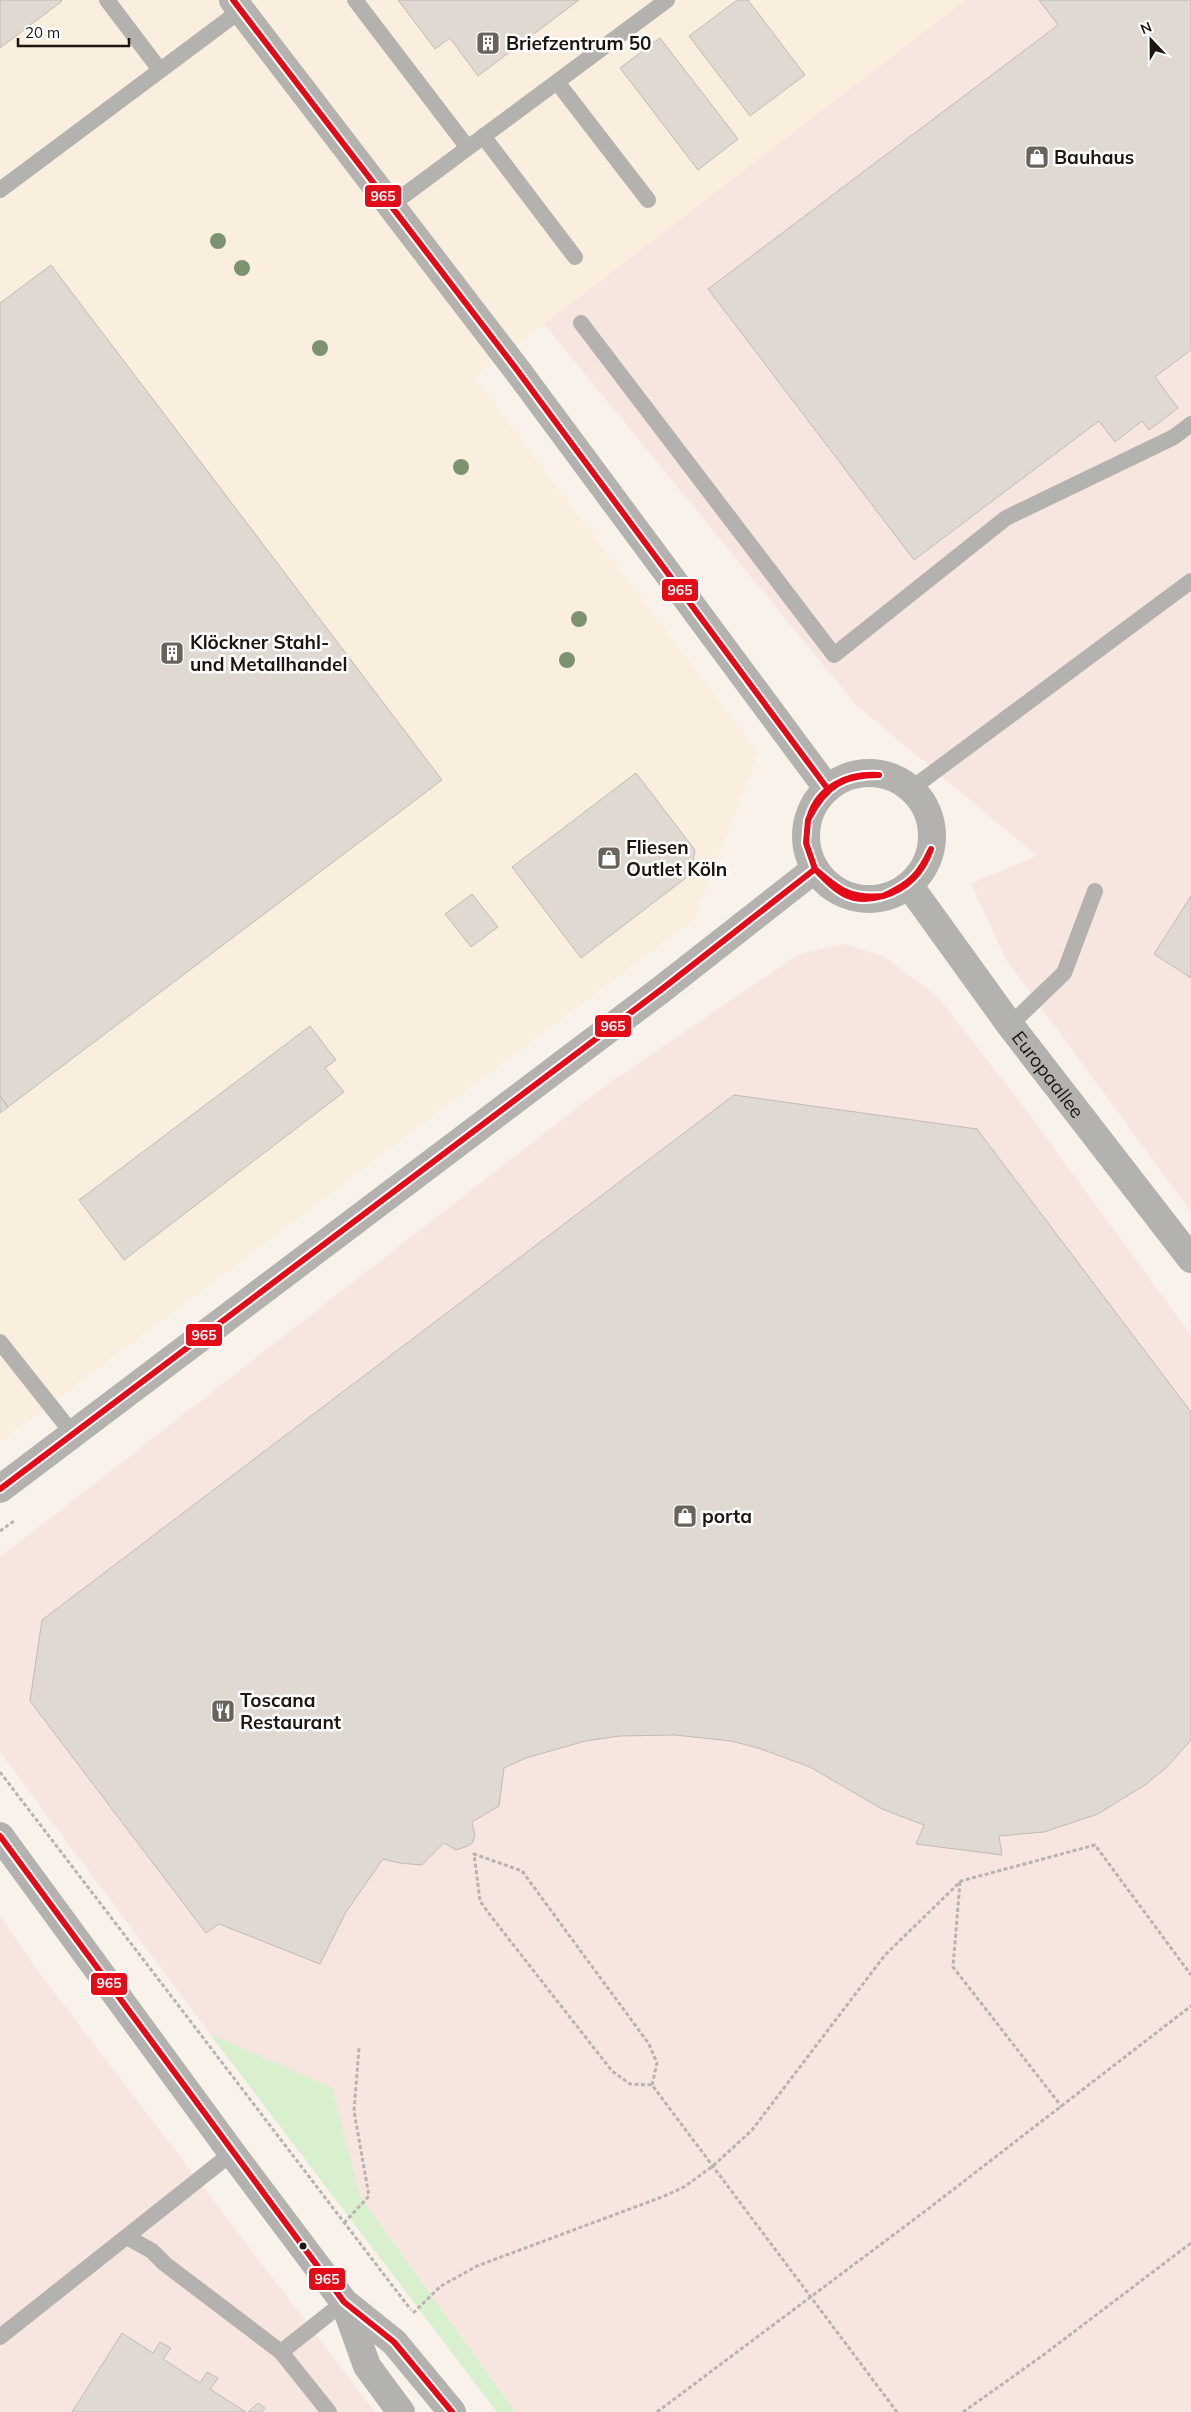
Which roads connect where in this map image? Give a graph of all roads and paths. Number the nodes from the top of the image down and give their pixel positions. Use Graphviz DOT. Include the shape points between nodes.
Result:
graph roads {
  1 [pos="107,0"];
  2 [pos="355,0"];
  3 [pos="667,0"];
  4 [pos="237,5"];
  5 [pos="160,70"];
  6 [pos="557,82"];
  7 [pos="483,136"];
  8 [pos="468,148"];
  9 [pos="0,190"];
  10 [pos="648,200"];
  11 [pos="391,205"];
  12 [pos="575,257"];
  13 [pos="581,323"];
  14 [pos="1191,424"];
  15 [pos="1191,581"];
  16 [pos="827,788"];
  17 [pos="911,789"];
  18 [pos="815,869"];
  19 [pos="909,885"];
  20 [pos="1095,891"];
  21 [pos="1010,1025"];
  22 [pos="1191,1260"];
  23 [pos="0,1342"];
  24 [pos="73,1434"];
  25 [pos="0,1489"];
  26 [pos="0,1772"];
  27 [pos="0,1836"];
  28 [pos="960,1881"];
  29 [pos="1191,1975"];
  30 [pos="1191,2006"];
  31 [pos="359,2048"];
  32 [pos="652,2086"];
  33 [pos="1062,2107"];
  34 [pos="232,2153"];
  35 [pos="713,2166"];
  36 [pos="344,2223"];
  37 [pos="127,2237"];
  38 [pos="1191,2243"];
  39 [pos="811,2298"];
  40 [pos="344,2302"];
  41 [pos="413,2313"];
  42 [pos="418,2320"];
  43 [pos="0,2337"];
  44 [pos="281,2352"];
  45 [pos="329,2412"];
  46 [pos="401,2412"];
  47 [pos="452,2412"];
  48 [pos="657,2412"];
  49 [pos="897,2412"];
  50 [pos="963,2412"];
  1 -- 5 [label="lane"];
  2 -- 8 [label="lane"];
  3 -- 6 [label="lane"];
  4 -- 5 [label="lane"];
  4 -- 11 [label="street"];
  5 -- 9 [label="lane"];
  6 -- 7 [label="lane"];
  6 -- 10 [label="lane"];
  7 -- 8 [label="lane"];
  7 -- 12 [label="lane"];
  8 -- 11 [label="lane"];
  11 -- 16 [label="street"];
  13 -- 14 [label="lane" via="834,655 1006,518 1174,437"];
  15 -- 17 [label="lane"];
  16 -- 17 [label="street" via="847,777 870,772 892,777"];
  16 -- 18 [label="street" via="813,805 806,826 806,848"];
  17 -- 19 [label="street" via="925,806 932,826 931,848 923,869"];
  18 -- 19 [label="street" via="826,882 858,898 893,894"];
  18 -- 24 [label="street" via="670,983"];
  19 -- 21 [label="street, Europaallee"];
  20 -- 21 [label="lane" via="1064,973"];
  21 -- 22 [label="street, Europaallee"];
  23 -- 24 [label="lane"];
  24 -- 25 [label="street"];
  26 -- 36 [label="path"];
  27 -- 34 [label="street"];
  28 -- 29 [label="path" via="1095,1845"];
  28 -- 33 [label="path" via="953,1967"];
  28 -- 35 [label="path" via="884,1955 752,2130"];
  30 -- 33 [label="path"];
  31 -- 36 [label="path" via="354,2111 369,2196"];
  32 -- 32 [label="path" via="657,2063 649,2044 522,1871 474,1854 480,1901 490,1915 612,2072 630,2084"];
  32 -- 35 [label="path"];
  33 -- 39 [label="path"];
  34 -- 37 [label="lane"];
  34 -- 40 [label="street"];
  35 -- 39 [label="path"];
  35 -- 41 [label="path" via="684,2187 477,2266 441,2286"];
  36 -- 41 [label="path"];
  37 -- 43 [label="lane"];
  37 -- 44 [label="lane" via="152,2251"];
  38 -- 50 [label="path"];
  39 -- 48 [label="path"];
  39 -- 49 [label="path"];
  40 -- 44 [label="lane"];
  40 -- 46 [label="street" via="367,2366"];
  40 -- 47 [label="street" via="394,2342"];
  41 -- 42 [label="path"];
  44 -- 45 [label="lane"];
}
